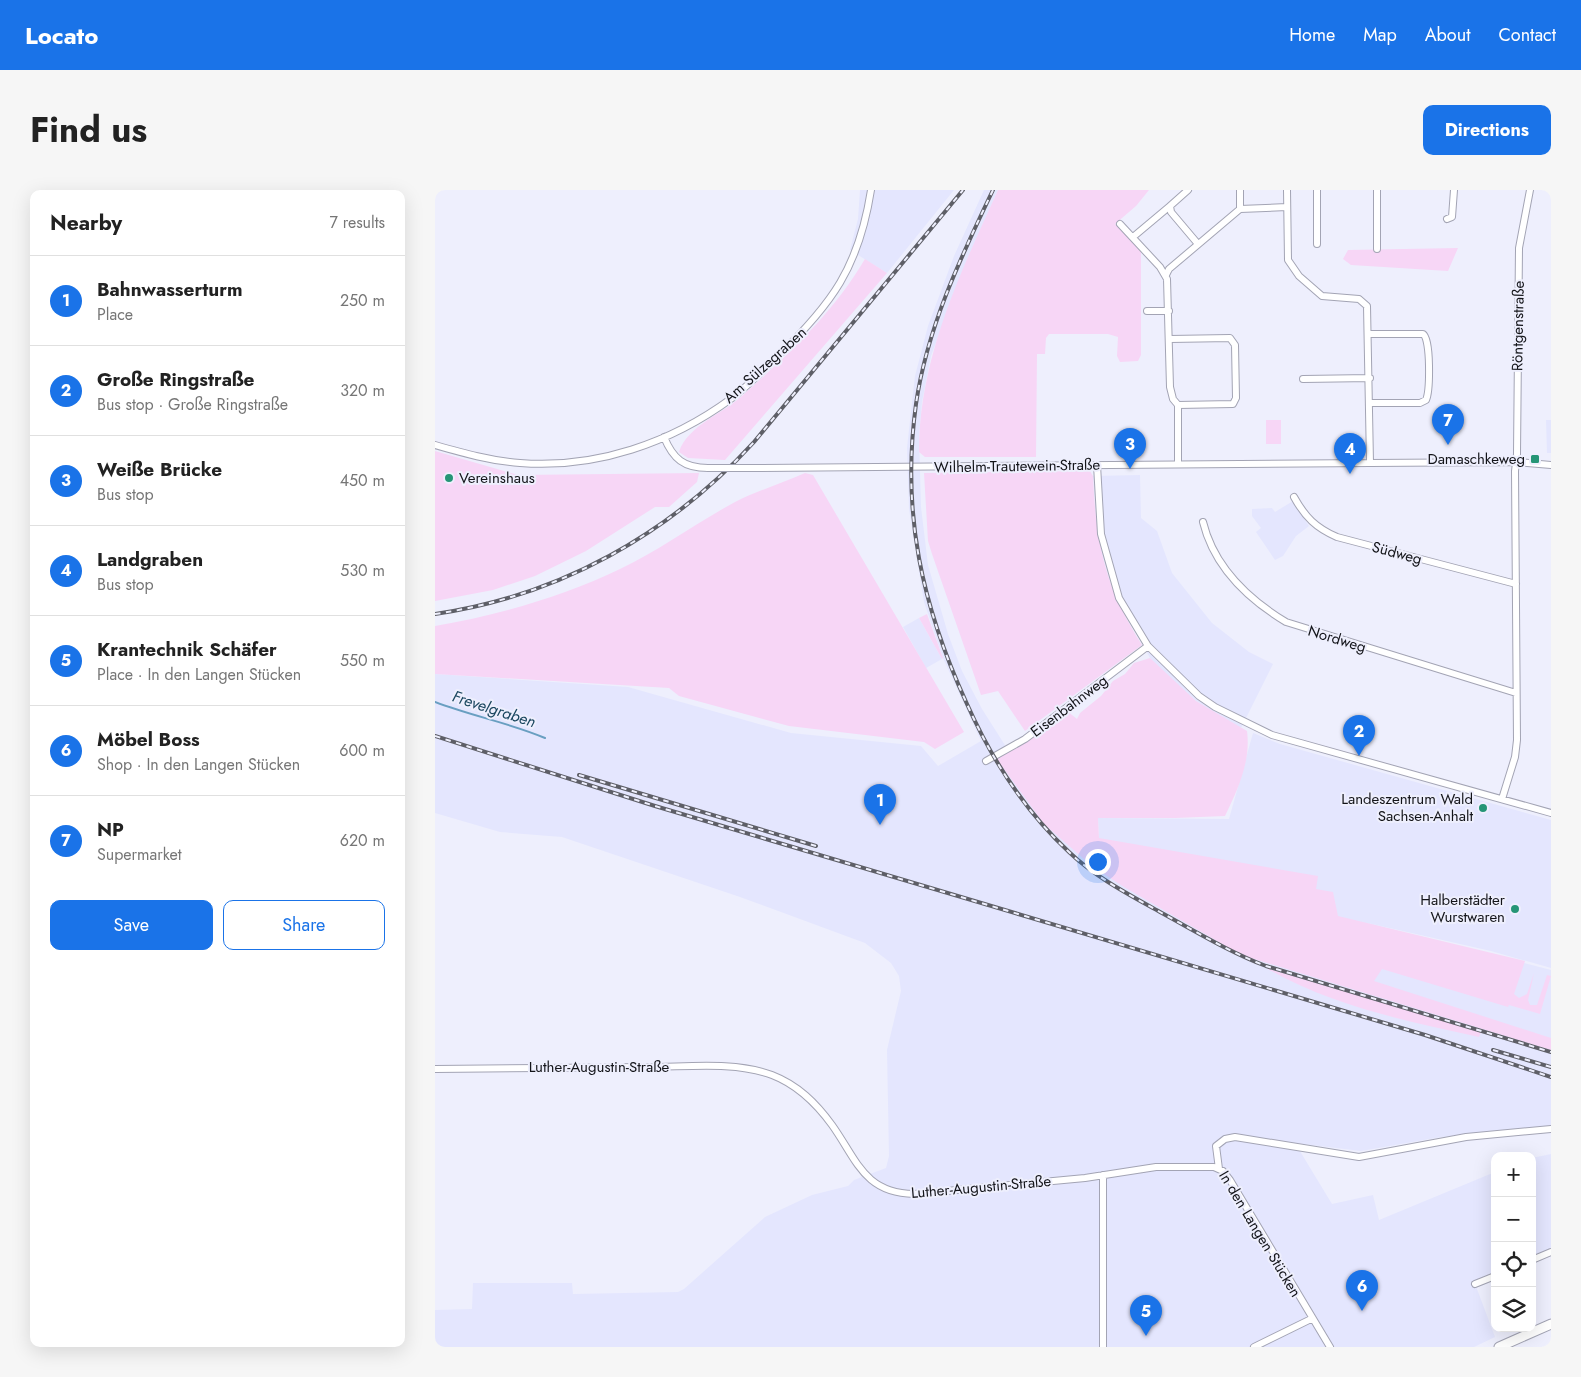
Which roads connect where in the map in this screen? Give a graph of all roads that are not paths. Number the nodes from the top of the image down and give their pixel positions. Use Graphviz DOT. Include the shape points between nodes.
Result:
graph roads {
  1 [pos="871,190"];
  2 [pos="1188,190"];
  3 [pos="1240,190"];
  4 [pos="1287,190"];
  5 [pos="1317,190"];
  6 [pos="1377,190"];
  7 [pos="1454,190"];
  8 [pos="1530,190"];
  9 [pos="1169,206"];
  10 [pos="1287,207"];
  11 [pos="1240,209"];
  12 [pos="1447,219"];
  13 [pos="1120,224"];
  14 [pos="1133,237"];
  15 [pos="1198,244"];
  16 [pos="1317,244"];
  17 [pos="1377,249"];
  18 [pos="1166,275"];
  19 [pos="1147,311"];
  20 [pos="1169,311"];
  21 [pos="1369,334"];
  22 [pos="1171,339"];
  23 [pos="1370,378"];
  24 [pos="1303,379"];
  25 [pos="1370,403"];
  26 [pos="1178,405"];
  27 [pos="664,437"];
  28 [pos="435,445"];
  29 [pos="1517,462"];
  30 [pos="1370,463"];
  31 [pos="1178,464"];
  32 [pos="1097,465"];
  33 [pos="1551,465"];
  34 [pos="1294,497"];
  35 [pos="1203,522"];
  36 [pos="1516,584"];
  37 [pos="1148,646"];
  38 [pos="1516,693"];
  39 [pos="986,761"];
  40 [pos="1502,799"];
  41 [pos="1551,813"];
  42 [pos="435,1069"];
  43 [pos="1551,1129"];
  44 [pos="1219,1168"];
  45 [pos="1103,1175"];
  46 [pos="1551,1252"];
  47 [pos="1536,1258"];
  48 [pos="1491,1278"];
  49 [pos="1475,1284"];
  50 [pos="1311,1319"];
  51 [pos="1551,1324"];
  52 [pos="1103,1347"];
  53 [pos="1254,1347"];
  54 [pos="1330,1347"];
  55 [pos="1499,1347"];
  1 -- 27 [label="street, Am Sülzegraben" via="864,229 852,261 839,288 819,314 733,398"];
  2 -- 9 [label="street"];
  3 -- 11 [label="street"];
  4 -- 10 [label="street"];
  5 -- 16 [label="street"];
  6 -- 17 [label="street"];
  7 -- 12 [label="street" via="1454,213"];
  8 -- 29 [label="street, Röntgenstraße" via="1519,248"];
  9 -- 14 [label="street"];
  9 -- 15 [label="street"];
  10 -- 11 [label="street"];
  10 -- 21 [label="street" via="1288,260 1309,287 1322,296 1363,300 1369,310"];
  11 -- 15 [label="street"];
  13 -- 14 [label="street"];
  14 -- 18 [label="street"];
  15 -- 18 [label="street"];
  18 -- 20 [label="street"];
  19 -- 20 [label="street"];
  20 -- 22 [label="street"];
  21 -- 23 [label="street"];
  21 -- 25 [label="street" via="1423,334 1427,340 1428,369 1427,398 1423,402"];
  22 -- 26 [label="street" via="1170,387"];
  22 -- 26 [label="street" via="1231,338 1235,345 1236,398 1233,404"];
  23 -- 24 [label="street"];
  23 -- 25 [label="street"];
  25 -- 30 [label="street"];
  26 -- 31 [label="street"];
  27 -- 28 [label="street, Am Sülzegraben" via="609,457 556,464 519,464"];
  27 -- 32 [label="street, Wilhelm-Trautewein-Straße, bridge" via="670,452 679,460 708,468"];
  29 -- 30 [label="street, Wilhelm-Trautewein-Straße"];
  29 -- 33 [label="street, Wilhelm-Trautewein-Straße"];
  29 -- 36 [label="street"];
  30 -- 31 [label="street, Wilhelm-Trautewein-Straße"];
  31 -- 32 [label="street, Wilhelm-Trautewein-Straße"];
  32 -- 37 [label="street" via="1098,517 1104,552 1119,598"];
  34 -- 36 [label="street, Südweg" via="1308,519 1337,537"];
  35 -- 38 [label="street, Nordweg" via="1216,556 1232,578 1263,608 1286,622"];
  36 -- 38 [label="street"];
  37 -- 39 [label="street, Eisenbahnweg" via="1025,739"];
  37 -- 40 [label="street" via="1199,696 1247,724 1330,752"];
  38 -- 40 [label="street" via="1517,748"];
  40 -- 41 [label="street"];
  42 -- 45 [label="street, Luther-Augustin-Straße" via="715,1066 761,1072 788,1082 812,1100 861,1171 874,1183 895,1193 930,1193"];
  43 -- 44 [label="street, In den Langen Stücken" via="1466,1137 1359,1157 1248,1138 1225,1139 1216,1146"];
  44 -- 45 [label="street, Luther-Augustin-Straße" via="1205,1165 1162,1166"];
  44 -- 50 [label="street, In den Langen Stücken" via="1230,1180"];
  45 -- 52 [label="street"];
  46 -- 47 [label="street"];
  48 -- 49 [label="street"];
  50 -- 53 [label="street"];
  50 -- 54 [label="street, In den Langen Stücken"];
  51 -- 55 [label="main road"];
}
